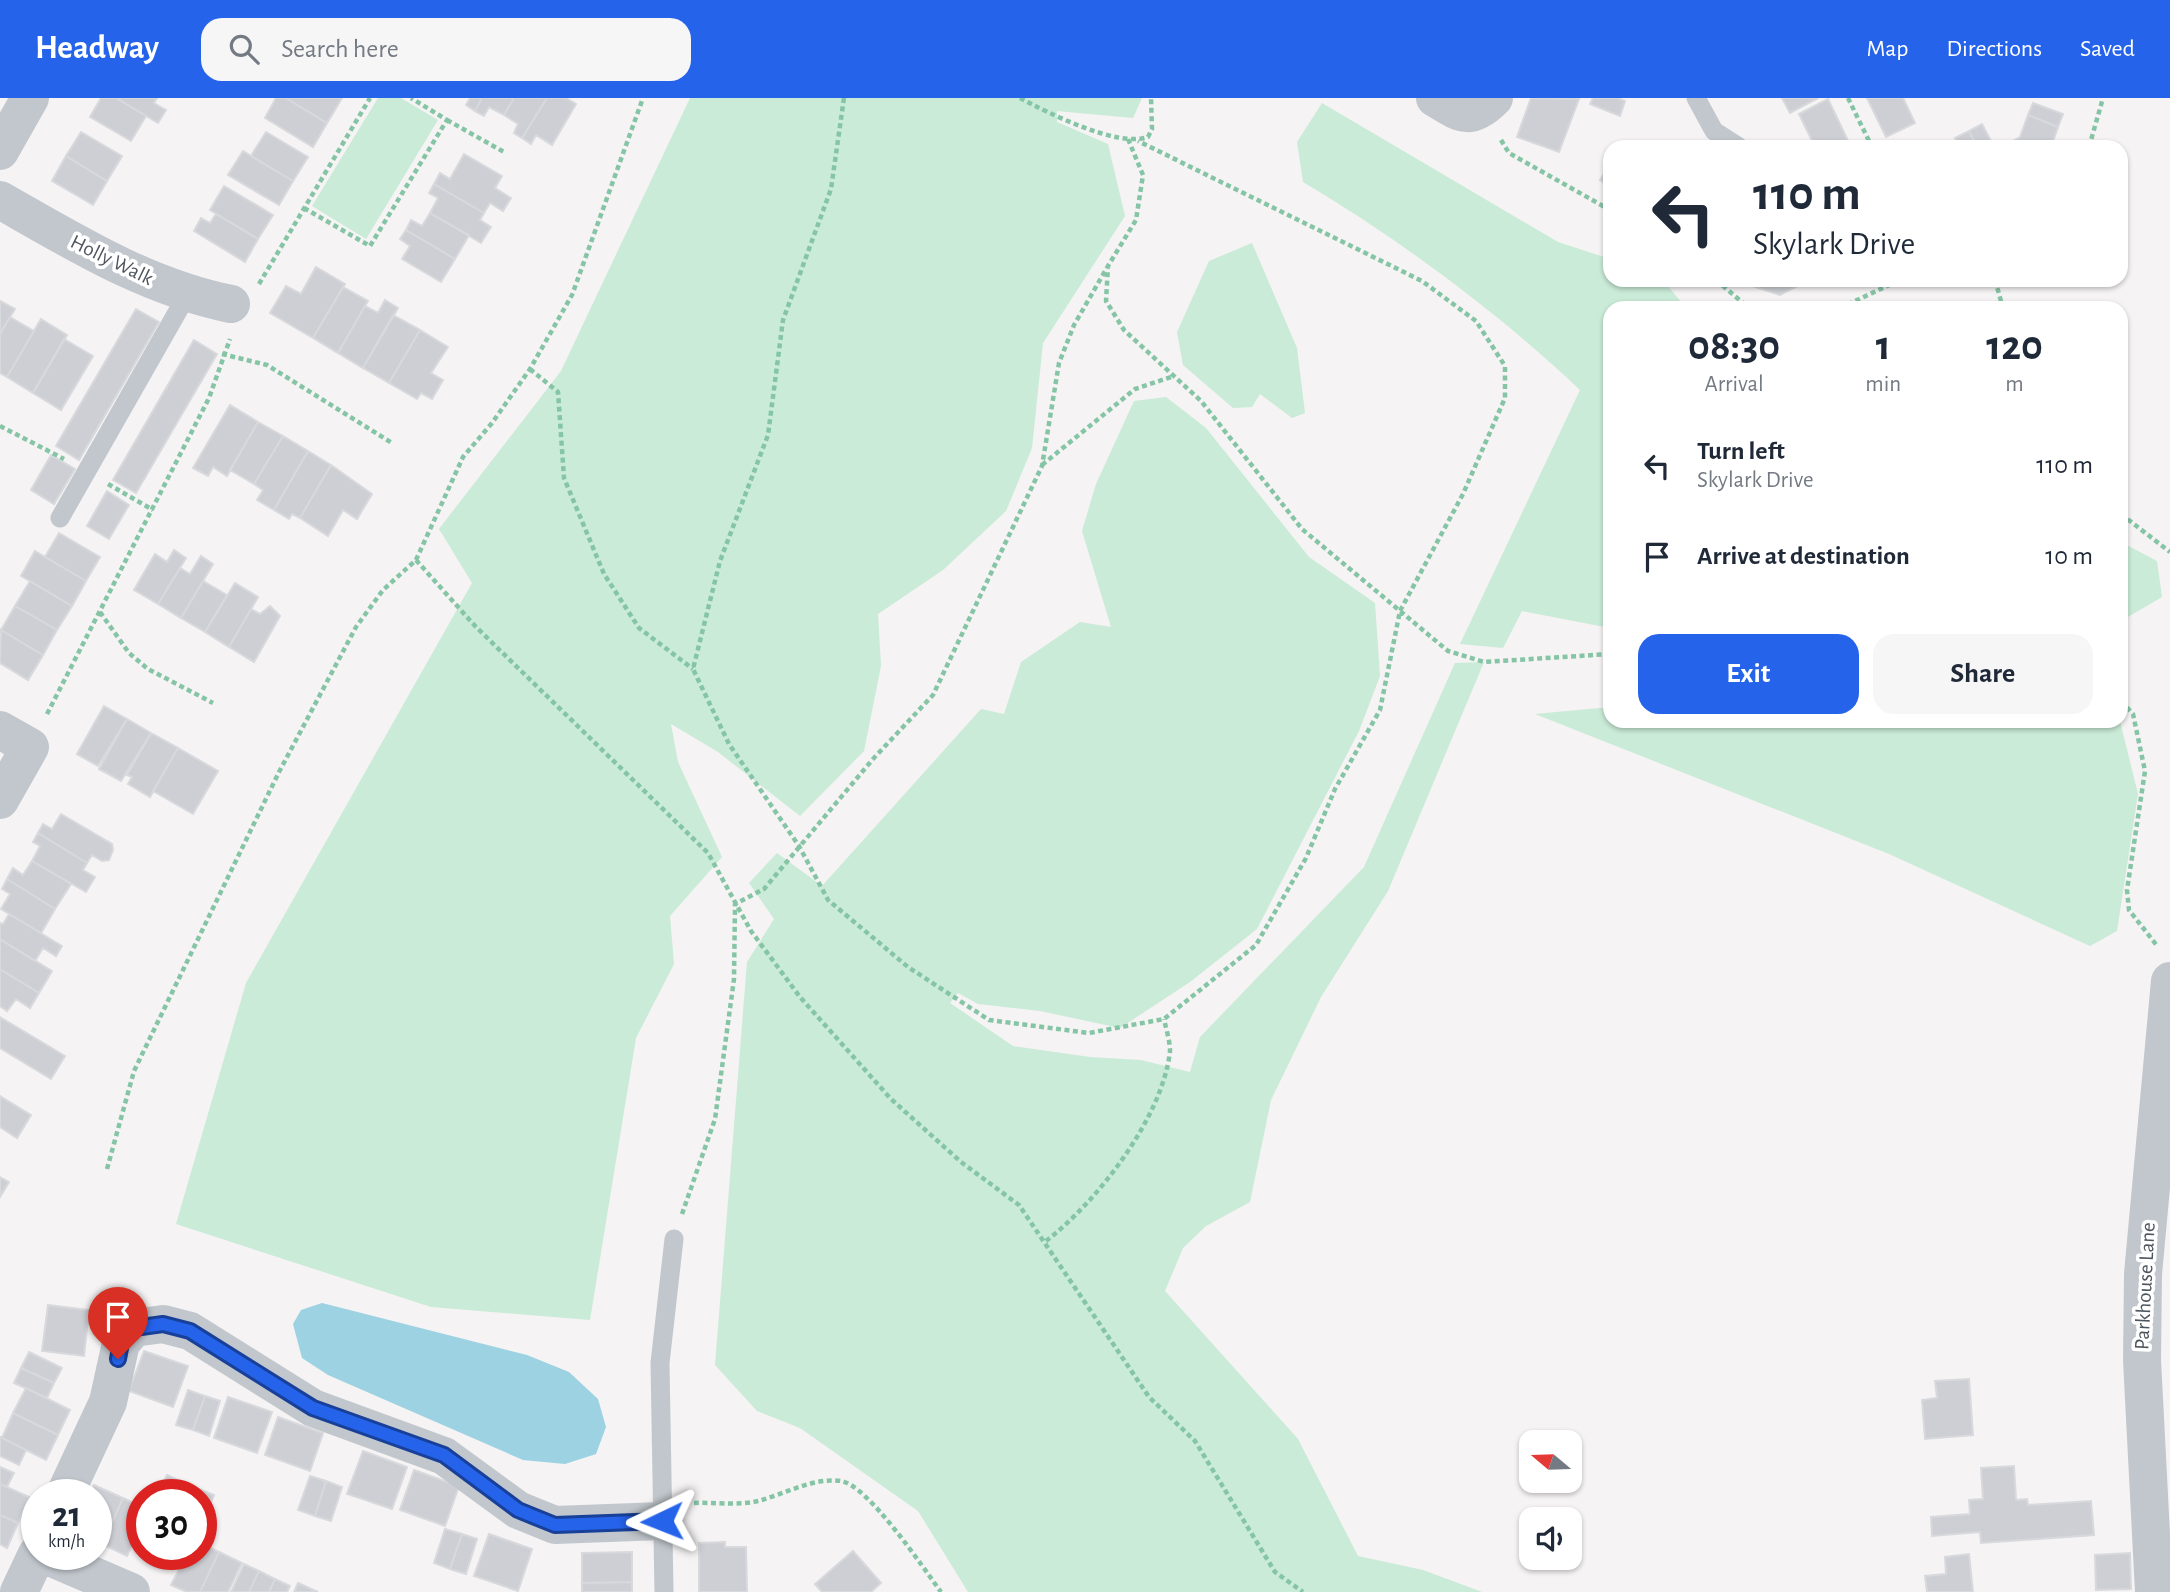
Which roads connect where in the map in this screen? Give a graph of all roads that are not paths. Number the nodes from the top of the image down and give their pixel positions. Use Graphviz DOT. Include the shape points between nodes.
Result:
graph roads {
  1 [pos="30,98"];
  2 [pos="1435,98"];
  3 [pos="1696,98"];
  4 [pos="1488,104"];
  5 [pos="1728,140"];
  6 [pos="0,151"];
  7 [pos="0,200"];
  8 [pos="187,295"];
  9 [pos="237,309"];
  10 [pos="60,518"];
  11 [pos="15,739"];
  12 [pos="0,800"];
  13 [pos="2165,965"];
  14 [pos="674,1239"];
  15 [pos="72,1479"];
  16 [pos="662,1512"];
  17 [pos="29,1570"];
  18 [pos="81,1570"];
  19 [pos="19,1592"];
  20 [pos="131,1592"];
  21 [pos="664,1592"];
  22 [pos="2154,1592"];
  1 -- 6 [label="street"];
  2 -- 4 [label="street" via="1470,114"];
  3 -- 5 [label="lane" via="1714,131"];
  7 -- 8 [label="street, Holly Walk" via="108,262"];
  8 -- 9 [label="street, Holly Walk"];
  8 -- 10 [label="lane"];
  11 -- 12 [label="street"];
  13 -- 22 [label="street, Parkhouse Lane" via="2141,1360"];
  14 -- 16 [label="lane" via="660,1363"];
  15 -- 16 [label="street" via="108,1402 121,1343 134,1328 163,1324 190,1331 313,1408 444,1455 518,1510 555,1525"];
  16 -- 21 [label="lane"];
  17 -- 19 [label="street"];
  18 -- 20 [label="street"];
}
